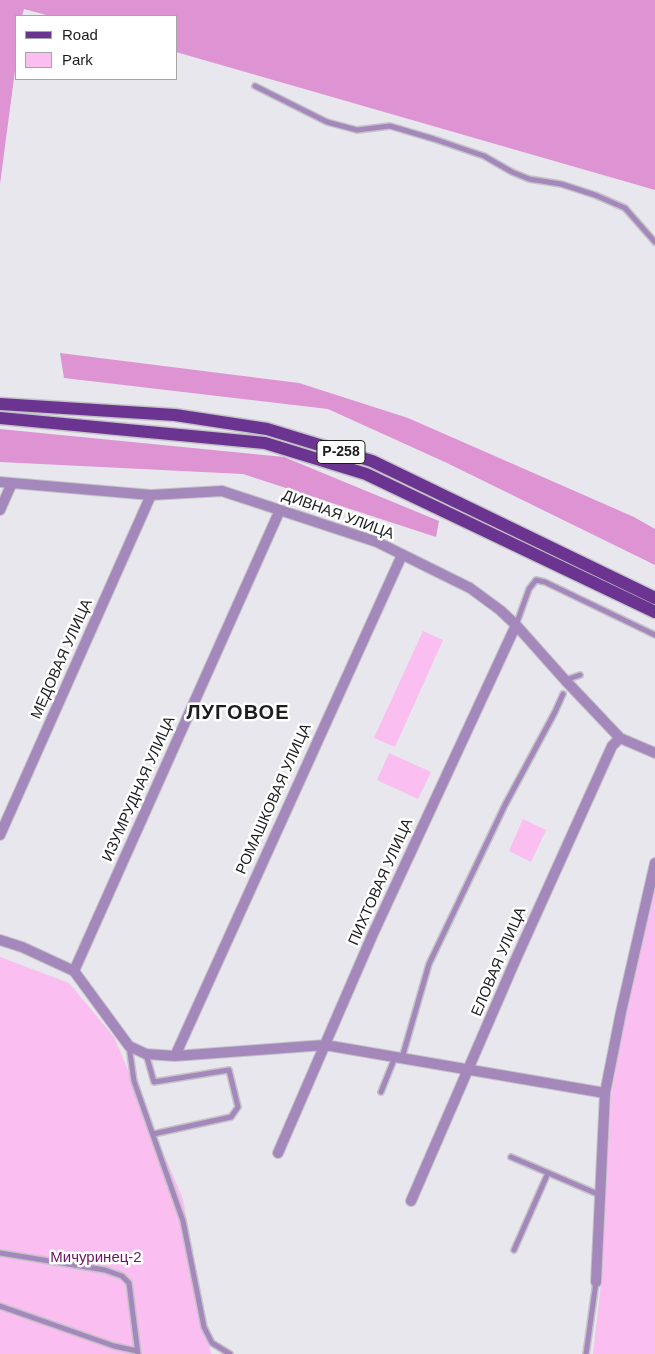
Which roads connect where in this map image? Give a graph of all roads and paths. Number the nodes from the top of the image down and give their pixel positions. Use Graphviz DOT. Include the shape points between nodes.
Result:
graph roads {
  1 [pos="255,86"];
  2 [pos="655,242"];
  3 [pos="0,404"];
  4 [pos="0,418"];
  5 [pos="0,482"];
  6 [pos="12,483"];
  7 [pos="151,495"];
  8 [pos="0,510"];
  9 [pos="280,510"];
  10 [pos="402,555"];
  11 [pos="655,598"];
  12 [pos="655,612"];
  13 [pos="516,625"];
  14 [pos="655,635"];
  15 [pos="580,674"];
  16 [pos="565,680"];
  17 [pos="563,694"];
  18 [pos="620,738"];
  19 [pos="655,752"];
  20 [pos="0,835"];
  21 [pos="655,863"];
  22 [pos="0,940"];
  23 [pos="74,971"];
  24 [pos="325,1045"];
  25 [pos="129,1046"];
  26 [pos="146,1054"];
  27 [pos="174,1056"];
  28 [pos="399,1058"];
  29 [pos="468,1070"];
  30 [pos="381,1092"];
  31 [pos="605,1094"];
  32 [pos="153,1134"];
  33 [pos="278,1153"];
  34 [pos="511,1157"];
  35 [pos="548,1173"];
  36 [pos="601,1195"];
  37 [pos="411,1201"];
  38 [pos="514,1250"];
  39 [pos="0,1253"];
  40 [pos="596,1282"];
  41 [pos="0,1306"];
  42 [pos="138,1352"];
  43 [pos="230,1354"];
  44 [pos="586,1354"];
  1 -- 2 [label="lane" via="327,122 356,130 390,126 484,156 529,179 561,184 595,195 624,208"];
  3 -- 11 [label="main road, Р-258" via="175,415 267,429 372,461"];
  4 -- 12 [label="main road" via="265,444 366,474"];
  5 -- 6 [label="street, ДИВНАЯ УЛИЦА"];
  6 -- 7 [label="street, ДИВНАЯ УЛИЦА"];
  6 -- 8 [label="street"];
  7 -- 9 [label="street, ДИВНАЯ УЛИЦА" via="222,491"];
  7 -- 20 [label="street, МЕДОВАЯ УЛИЦА"];
  9 -- 10 [label="street, ДИВНАЯ УЛИЦА" via="377,542"];
  9 -- 23 [label="street, ИЗУМРУДНАЯ УЛИЦА"];
  10 -- 13 [label="street, ДИВНАЯ УЛИЦА" via="470,588"];
  10 -- 27 [label="street, РОМАШКОВАЯ УЛИЦА"];
  13 -- 14 [label="lane" via="529,589 536,580"];
  13 -- 16 [label="street, ДИВНАЯ УЛИЦА"];
  13 -- 24 [label="street, ПИХТОВАЯ УЛИЦА" via="494,683 388,901"];
  15 -- 16 [label="lane"];
  16 -- 18 [label="street, ДИВНАЯ УЛИЦА"];
  17 -- 28 [label="lane" via="504,805 429,964"];
  18 -- 19 [label="street, ДИВНАЯ УЛИЦА"];
  18 -- 29 [label="street, ЕЛОВАЯ УЛИЦА" via="612,746 567,844"];
  21 -- 31 [label="street"];
  22 -- 23 [label="street" via="22,946"];
  23 -- 25 [label="street"];
  24 -- 27 [label="street"];
  24 -- 28 [label="street"];
  24 -- 33 [label="street, ПИХТОВАЯ УЛИЦА"];
  25 -- 26 [label="street"];
  25 -- 32 [label="lane" via="134,1081"];
  26 -- 27 [label="street"];
  26 -- 32 [label="lane" via="154,1082 229,1070 238,1107 232,1117"];
  28 -- 29 [label="street"];
  28 -- 30 [label="lane"];
  29 -- 31 [label="street"];
  29 -- 37 [label="street, ЕЛОВАЯ УЛИЦА"];
  31 -- 36 [label="street"];
  32 -- 43 [label="lane" via="183,1221 204,1327 212,1344"];
  34 -- 35 [label="lane"];
  35 -- 36 [label="lane"];
  35 -- 38 [label="lane"];
  36 -- 40 [label="street"];
  39 -- 42 [label="lane" via="105,1270 122,1276 129,1282"];
  40 -- 44 [label="lane"];
  41 -- 42 [label="lane"];
}
